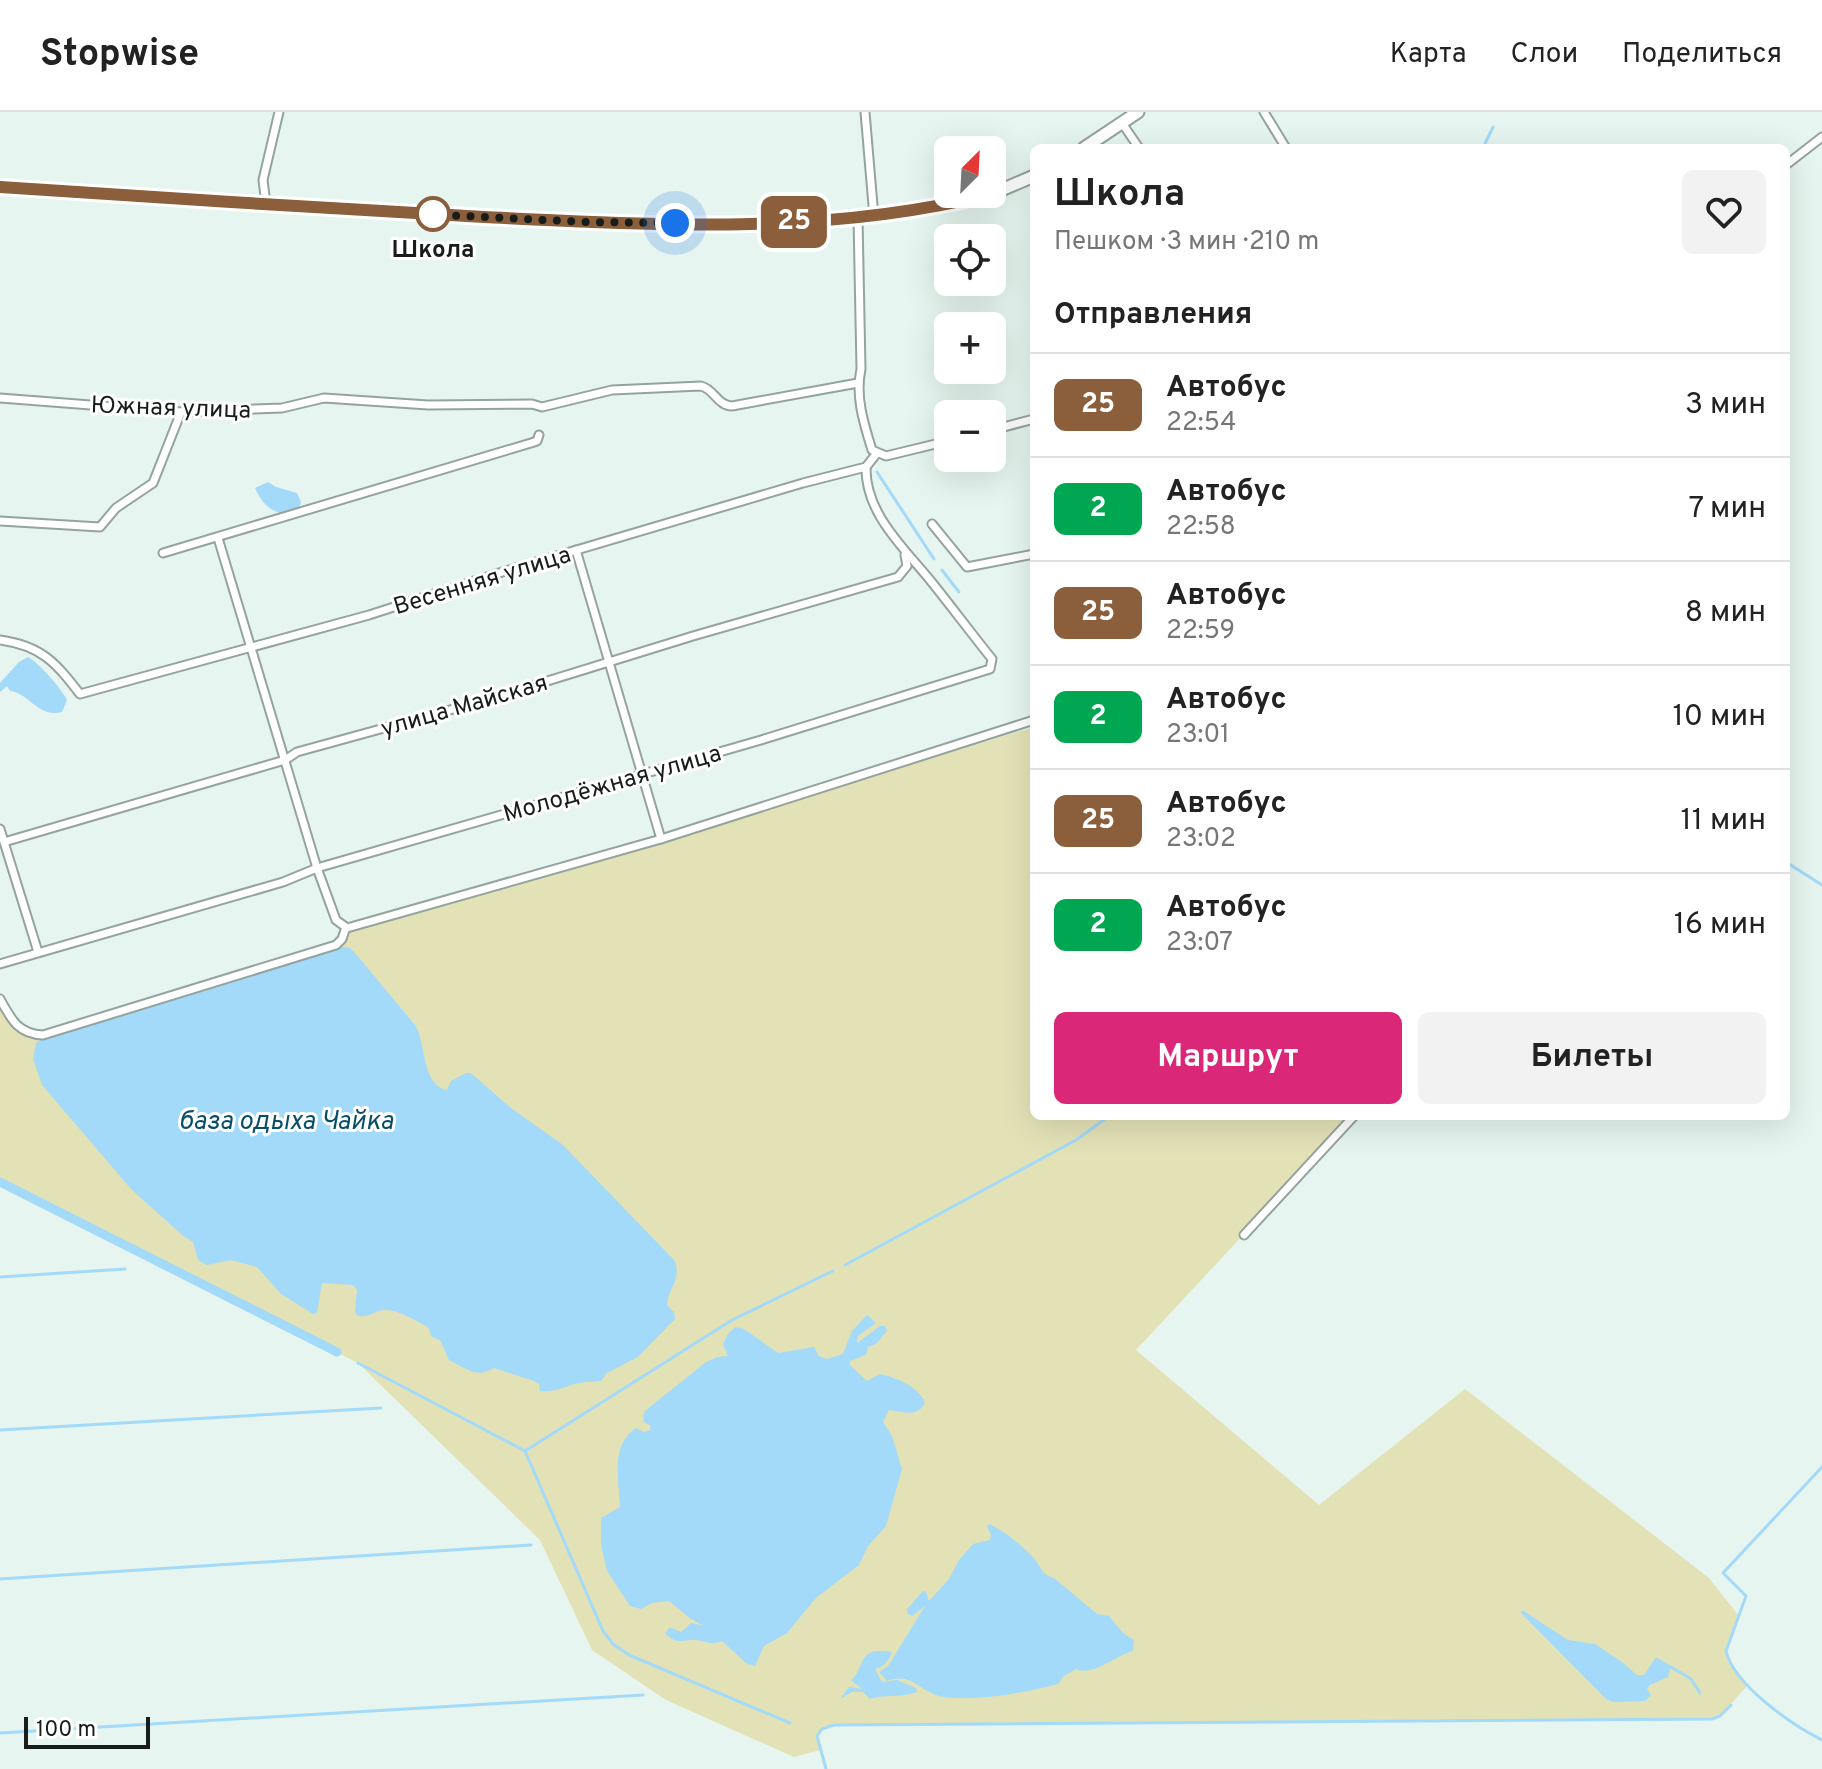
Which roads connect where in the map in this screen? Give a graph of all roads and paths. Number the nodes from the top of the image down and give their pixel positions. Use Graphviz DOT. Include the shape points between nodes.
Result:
graph roads {
  1 [pos="279,112"];
  2 [pos="865,112"];
  3 [pos="1138,112"];
  4 [pos="1264,112"];
  5 [pos="1122,123"];
  6 [pos="1822,137"];
  7 [pos="1090,144"];
  8 [pos="1136,144"];
  9 [pos="1284,144"];
  10 [pos="1790,162"];
  11 [pos="1030,178"];
  12 [pos="0,187"];
  13 [pos="1006,188"];
  14 [pos="266,204"];
  15 [pos="934,207"];
  16 [pos="874,217"];
  17 [pos="858,218"];
  18 [pos="858,383"];
  19 [pos="0,398"];
  20 [pos="181,412"];
  21 [pos="1030,420"];
  22 [pos="1006,426"];
  23 [pos="539,435"];
  24 [pos="934,444"];
  25 [pos="877,453"];
  26 [pos="866,467"];
  27 [pos="0,521"];
  28 [pos="932,524"];
  29 [pos="218,538"];
  30 [pos="576,550"];
  31 [pos="163,553"];
  32 [pos="904,553"];
  33 [pos="1030,555"];
  34 [pos="0,640"];
  35 [pos="250,648"];
  36 [pos="609,662"];
  37 [pos="1030,721"];
  38 [pos="285,760"];
  39 [pos="640,773"];
  40 [pos="0,829"];
  41 [pos="661,839"];
  42 [pos="4,842"];
  43 [pos="317,868"];
  44 [pos="346,927"];
  45 [pos="38,952"];
  46 [pos="0,964"];
  47 [pos="0,999"];
  48 [pos="1350,1120"];
  49 [pos="1244,1235"];
  1 -- 14 [label="street" via="263,180"];
  2 -- 16 [label="street"];
  3 -- 5 [label="main road"];
  4 -- 9 [label="street"];
  5 -- 7 [label="main road"];
  5 -- 8 [label="street"];
  6 -- 10 [label="street"];
  11 -- 13 [label="main road"];
  12 -- 14 [label="main road"];
  14 -- 17 [label="main road" via="585,222"];
  15 -- 16 [label="main road"];
  16 -- 17 [label="main road"];
  17 -- 18 [label="street"];
  18 -- 20 [label="street, Южная улица" via="732,406 703,386 612,390 542,407 324,398 282,408"];
  18 -- 25 [label="street" via="859,403"];
  19 -- 20 [label="street, Южная улица"];
  20 -- 27 [label="street" via="153,483 116,508 100,527"];
  21 -- 22 [label="street"];
  23 -- 29 [label="street" via="531,443"];
  24 -- 25 [label="street" via="891,455"];
  25 -- 26 [label="street"];
  26 -- 30 [label="street, Весенняя улица"];
  26 -- 32 [label="street, Молодёжная улица" via="877,510"];
  28 -- 33 [label="street" via="967,567"];
  29 -- 31 [label="street"];
  29 -- 35 [label="street"];
  30 -- 35 [label="street, Весенняя улица"];
  30 -- 36 [label="street"];
  32 -- 36 [label="street, улица Майская" via="907,566 898,577"];
  32 -- 39 [label="street, Молодёжная улица" via="992,659 990,669"];
  34 -- 35 [label="street, Весенняя улица" via="44,654 80,694"];
  35 -- 38 [label="street"];
  36 -- 38 [label="street, улица Майская" via="297,752"];
  36 -- 39 [label="street"];
  37 -- 41 [label="street"];
  38 -- 42 [label="street, улица Майская"];
  38 -- 43 [label="street"];
  39 -- 41 [label="street"];
  39 -- 43 [label="street, Молодёжная улица"];
  40 -- 42 [label="street"];
  41 -- 44 [label="street"];
  42 -- 45 [label="street"];
  43 -- 44 [label="street" via="336,920"];
  43 -- 45 [label="street, Молодёжная улица"];
  44 -- 47 [label="street" via="336,945 43,1035 13,1024"];
  45 -- 46 [label="street, Молодёжная улица"];
  48 -- 49 [label="street"];
}
